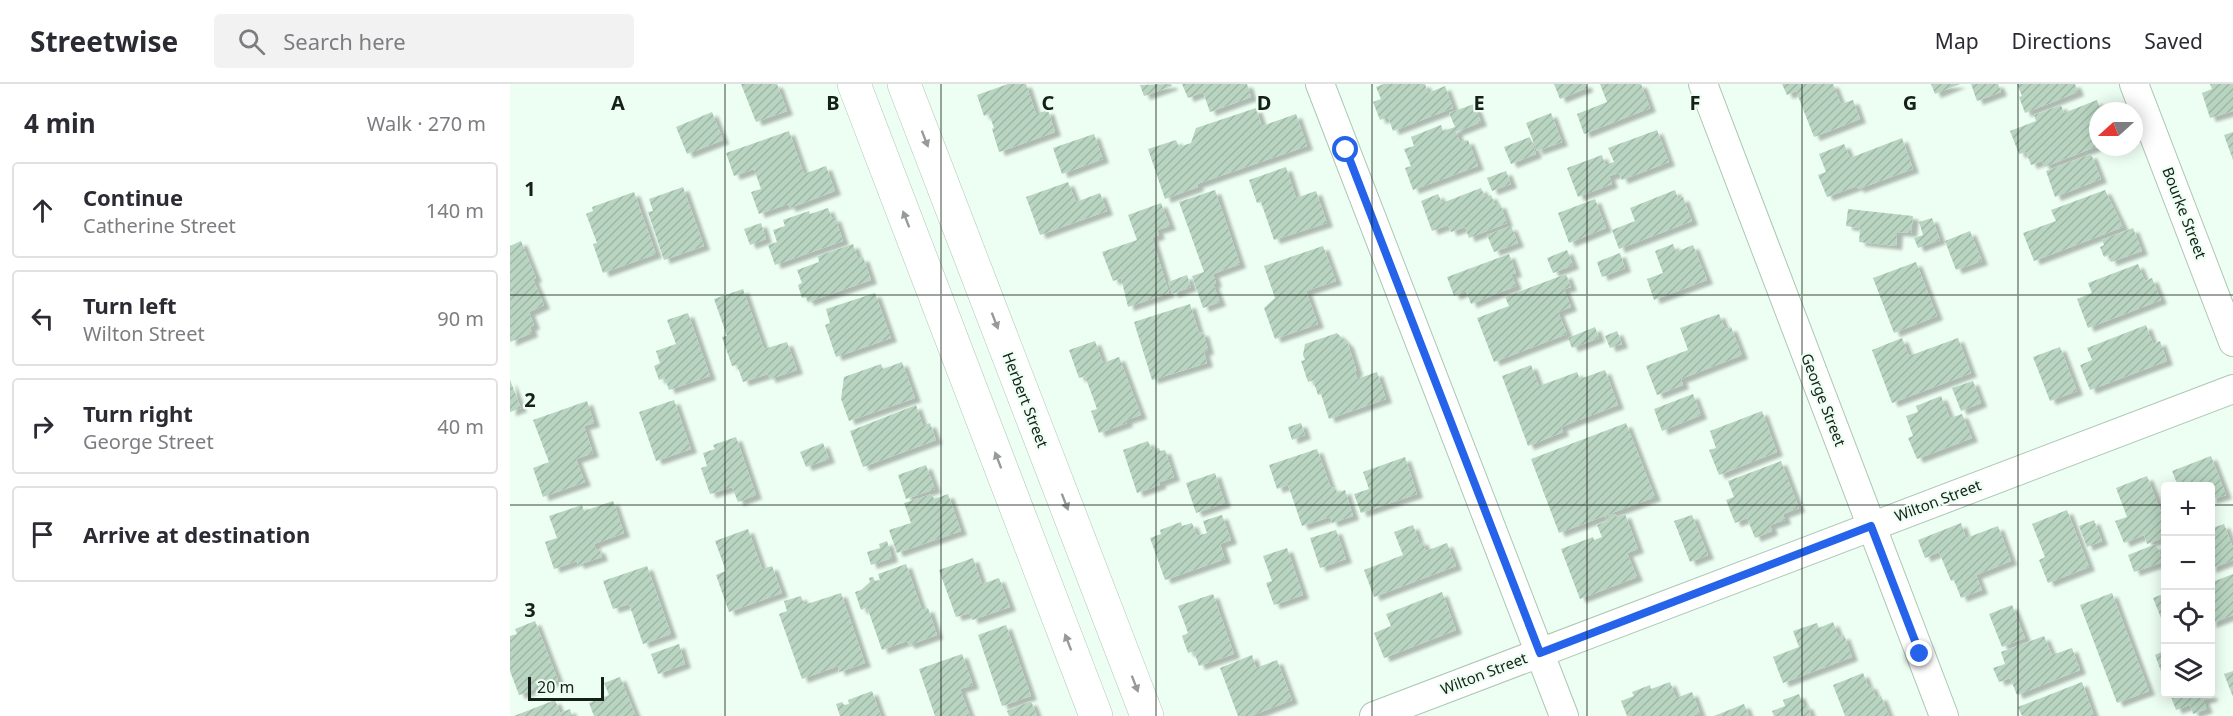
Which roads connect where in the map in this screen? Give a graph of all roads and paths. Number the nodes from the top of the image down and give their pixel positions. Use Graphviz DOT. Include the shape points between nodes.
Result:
graph roads {
  1 [pos="854,84"];
  2 [pos="904,84"];
  3 [pos="1320,84"];
  4 [pos="1703,84"];
  5 [pos="2134,84"];
  6 [pos="965,244"];
  7 [pos="922,261"];
  8 [pos="2233,342"];
  9 [pos="2233,389"];
  10 [pos="1871,526"];
  11 [pos="1540,653"];
  12 [pos="1096,716"];
  13 [pos="1147,716"];
  14 [pos="1374,716"];
  15 [pos="1564,716"];
  16 [pos="1944,716"];
  7 -- 1 [label="street, one-way"];
  2 -- 6 [label="street, Herbert Street, one-way"];
  3 -- 11 [label="street"];
  4 -- 10 [label="street, George Street"];
  5 -- 8 [label="street, Bourke Street"];
  6 -- 7 [label="street"];
  6 -- 13 [label="street, Herbert Street, one-way"];
  12 -- 7 [label="street, one-way"];
  9 -- 10 [label="street, Wilton Street"];
  10 -- 11 [label="street, Wilton Street"];
  10 -- 16 [label="street, George Street"];
  11 -- 14 [label="street, Wilton Street"];
  11 -- 15 [label="street"];
}
